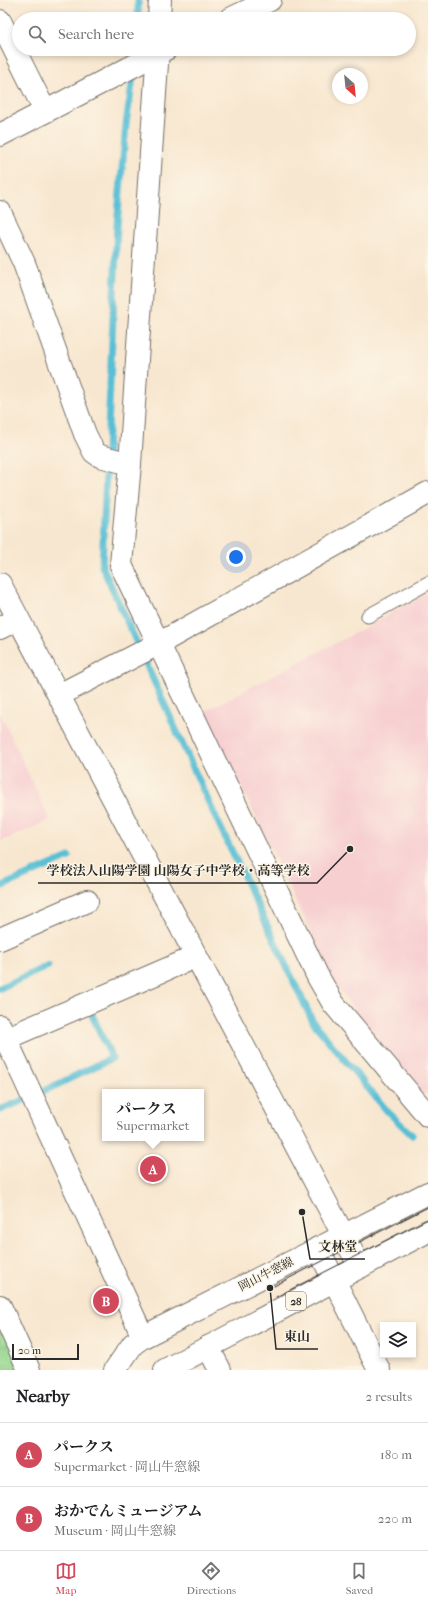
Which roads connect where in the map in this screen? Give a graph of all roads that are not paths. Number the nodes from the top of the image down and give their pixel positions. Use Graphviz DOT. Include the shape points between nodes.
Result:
graph roads {
  1 [pos="160,0"];
  2 [pos="270,0"];
  3 [pos="159,12"];
  4 [pos="245,12"];
  5 [pos="0,21"];
  6 [pos="12,45"];
  7 [pos="18,56"];
  8 [pos="150,56"];
  9 [pos="45,111"];
  10 [pos="0,135"];
  11 [pos="0,212"];
  12 [pos="115,460"];
  13 [pos="428,493"];
  14 [pos="428,583"];
  15 [pos="0,584"];
  16 [pos="368,616"];
  17 [pos="9,624"];
  18 [pos="148,649"];
  19 [pos="59,696"];
  20 [pos="87,901"];
  21 [pos="0,939"];
  22 [pos="196,957"];
  23 [pos="2,1035"];
  24 [pos="428,1116"];
  25 [pos="428,1193"];
  26 [pos="428,1231"];
  27 [pos="343,1235"];
  28 [pos="318,1248"];
  29 [pos="360,1267"];
  30 [pos="334,1281"];
  31 [pos="0,1306"];
  32 [pos="143,1337"];
  33 [pos="208,1348"];
  34 [pos="29,1370"];
  35 [pos="115,1370"];
  36 [pos="165,1370"];
  37 [pos="220,1370"];
  38 [pos="379,1370"];
  1 -- 3 [label="street"];
  2 -- 4 [label="street"];
  5 -- 6 [label="street"];
  7 -- 9 [label="street"];
  8 -- 9 [label="street"];
  8 -- 12 [label="street"];
  9 -- 10 [label="street"];
  11 -- 12 [label="street" via="24,263 85,434 94,452"];
  12 -- 18 [label="street" via="121,565"];
  13 -- 18 [label="street"];
  14 -- 16 [label="lane"];
  15 -- 17 [label="street"];
  17 -- 19 [label="street"];
  18 -- 19 [label="street"];
  18 -- 24 [label="street" via="333,1003"];
  19 -- 22 [label="street"];
  20 -- 21 [label="street"];
  22 -- 23 [label="street"];
  22 -- 27 [label="street"];
  23 -- 32 [label="street"];
  25 -- 27 [label="street, 岡山牛窓線"];
  26 -- 29 [label="street, 28"];
  27 -- 28 [label="street, 岡山牛窓線"];
  27 -- 29 [label="street"];
  28 -- 30 [label="street"];
  28 -- 32 [label="street, 岡山牛窓線"];
  29 -- 30 [label="street, 28"];
  30 -- 33 [label="street, 28"];
  30 -- 38 [label="street"];
  31 -- 34 [label="street"];
  32 -- 35 [label="street, 岡山牛窓線" via="132,1344"];
  33 -- 36 [label="street, 28"];
  33 -- 37 [label="street"];
}
